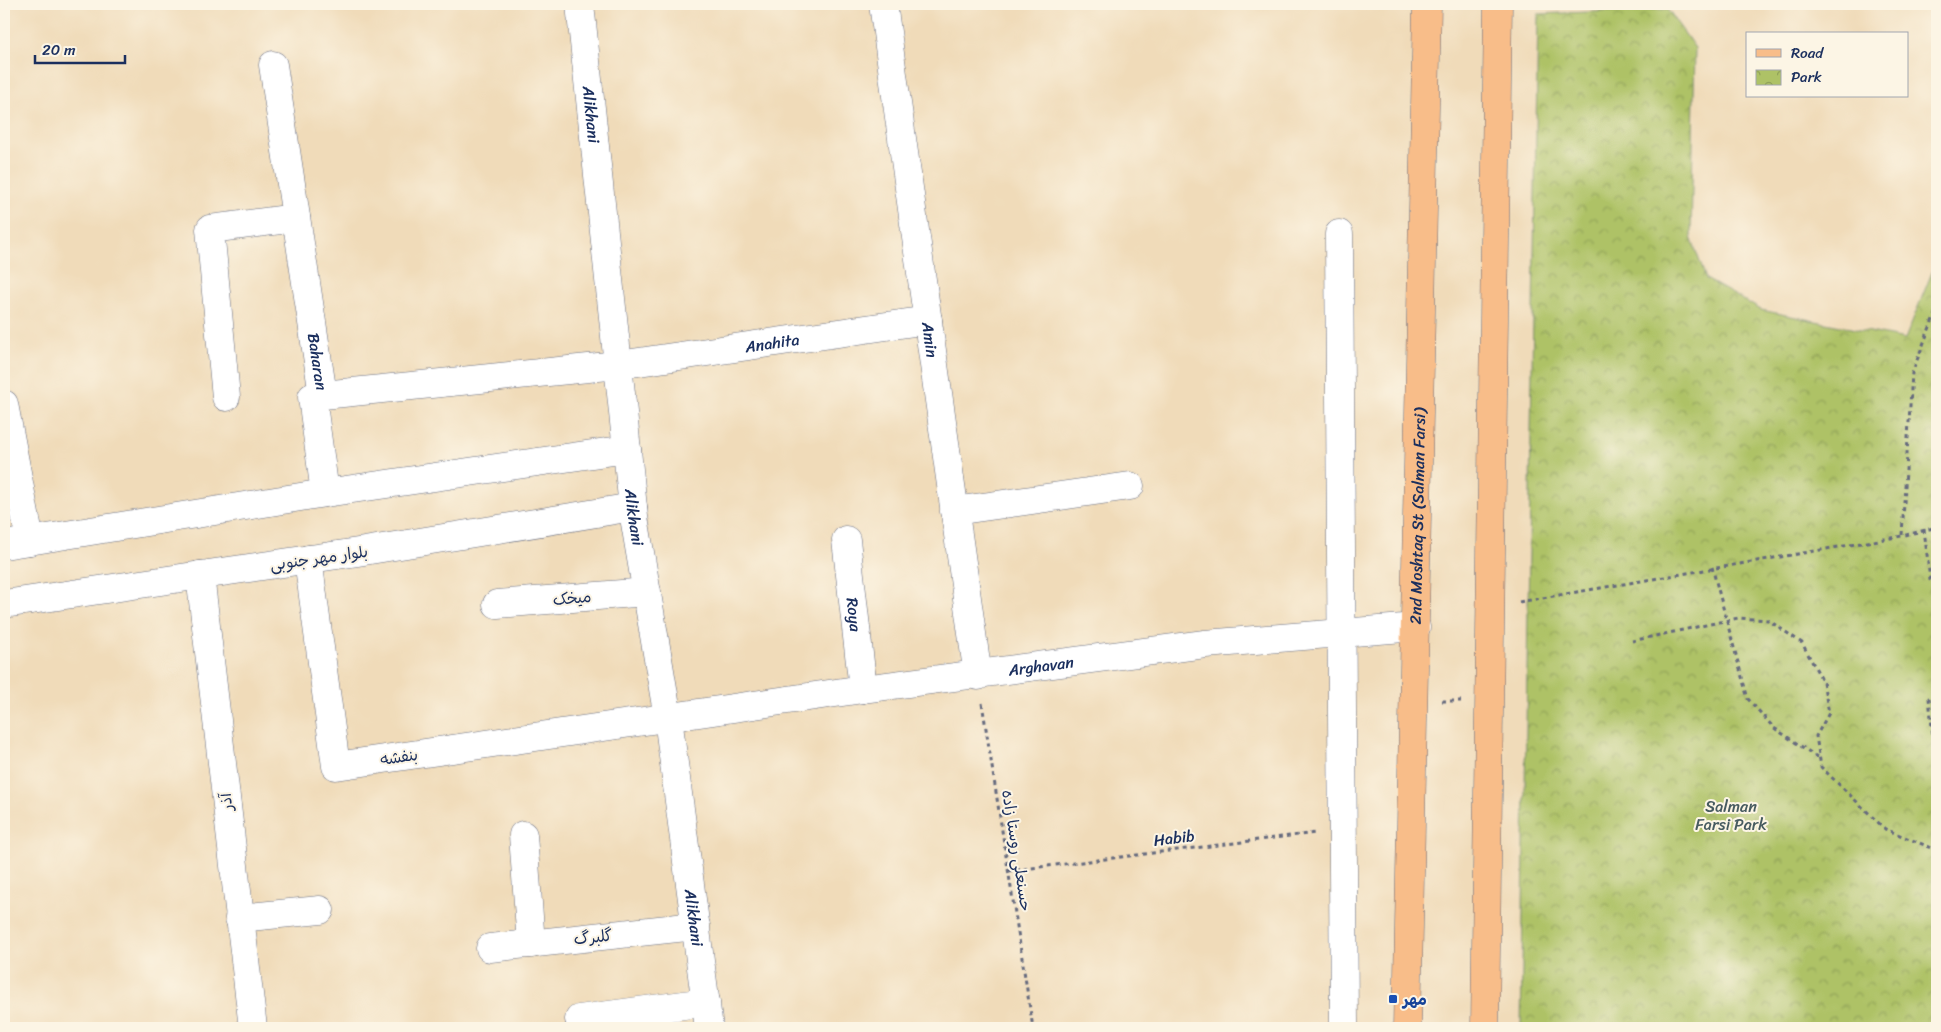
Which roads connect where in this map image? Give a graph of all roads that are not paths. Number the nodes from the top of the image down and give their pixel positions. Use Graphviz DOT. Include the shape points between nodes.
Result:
graph roads {
  1 [pos="580,4"];
  2 [pos="883,4"];
  3 [pos="1498,4"];
  4 [pos="1425,6"];
  5 [pos="273,65"];
  6 [pos="296,218"];
  7 [pos="1339,234"];
  8 [pos="928,320"];
  9 [pos="618,365"];
  10 [pos="323,395"];
  11 [pos="226,397"];
  12 [pos="4,404"];
  13 [pos="627,449"];
  14 [pos="1130,486"];
  15 [pos="325,493"];
  16 [pos="633,507"];
  17 [pos="954,512"];
  18 [pos="846,540"];
  19 [pos="17,543"];
  20 [pos="308,559"];
  21 [pos="200,575"];
  22 [pos="647,592"];
  23 [pos="4,604"];
  24 [pos="497,604"];
  25 [pos="1416,628"];
  26 [pos="1342,633"];
  27 [pos="978,676"];
  28 [pos="863,689"];
  29 [pos="668,718"];
  30 [pos="524,835"];
  31 [pos="320,910"];
  32 [pos="239,918"];
  33 [pos="696,926"];
  34 [pos="530,944"];
  35 [pos="490,948"];
  36 [pos="708,1015"];
  37 [pos="579,1019"];
  38 [pos="254,1028"];
  39 [pos="1344,1028"];
  40 [pos="1407,1028"];
  41 [pos="1485,1028"];
  1 -- 9 [label="street, Alikhani"];
  2 -- 8 [label="street, Amin"];
  3 -- 41 [label="main road"];
  4 -- 25 [label="main road, 2nd Moshtaq St (Salman Farsi)"];
  5 -- 6 [label="street, Baharan"];
  6 -- 10 [label="street, Baharan"];
  6 -- 11 [label="street" via="210,229"];
  7 -- 26 [label="street"];
  8 -- 9 [label="street, Anahita"];
  8 -- 17 [label="street, Amin"];
  9 -- 10 [label="street, Baharan"];
  9 -- 13 [label="street, Alikhani"];
  10 -- 15 [label="street" via="312,397"];
  12 -- 19 [label="street"];
  13 -- 15 [label="street"];
  13 -- 16 [label="street, Alikhani"];
  14 -- 17 [label="street"];
  15 -- 19 [label="street"];
  16 -- 20 [label="street, بلوار مهر جنوبی"];
  16 -- 22 [label="street, Alikhani"];
  17 -- 27 [label="street, Amin"];
  18 -- 28 [label="street, Roya"];
  20 -- 21 [label="street, بلوار مهر جنوبی"];
  20 -- 29 [label="street, بنفشه" via="336,766"];
  21 -- 23 [label="street, بلوار مهر جنوبی"];
  21 -- 32 [label="street, آذر"];
  22 -- 24 [label="street, میخک"];
  22 -- 29 [label="street, Alikhani"];
  25 -- 26 [label="street, Arghavan"];
  25 -- 40 [label="main road, 2nd Moshtaq St (Salman Farsi)"];
  26 -- 27 [label="street, Arghavan" via="1205,644"];
  26 -- 39 [label="street"];
  27 -- 28 [label="street, Arghavan"];
  28 -- 29 [label="street, Arghavan"];
  29 -- 33 [label="street, Alikhani"];
  30 -- 34 [label="street"];
  31 -- 32 [label="street"];
  32 -- 38 [label="street, آذر"];
  33 -- 34 [label="street, گلبرگ"];
  33 -- 36 [label="street, Alikhani"];
  34 -- 35 [label="street, گلبرگ"];
  36 -- 37 [label="street"];
}
